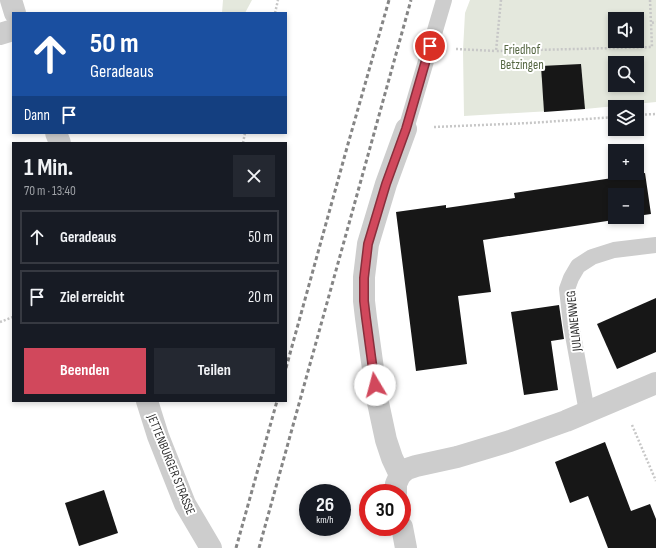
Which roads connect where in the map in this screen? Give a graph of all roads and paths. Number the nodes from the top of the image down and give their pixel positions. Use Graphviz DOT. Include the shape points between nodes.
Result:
graph roads {
  1 [pos="11,0"];
  2 [pos="278,0"];
  3 [pos="444,0"];
  4 [pos="502,0"];
  5 [pos="650,0"];
  6 [pos="15,12"];
  7 [pos="275,12"];
  8 [pos="656,22"];
  9 [pos="651,23"];
  10 [pos="12,30"];
  11 [pos="0,34"];
  12 [pos="430,46"];
  13 [pos="496,51"];
  14 [pos="656,114"];
  15 [pos="644,115"];
  16 [pos="608,117"];
  17 [pos="406,129"];
  18 [pos="656,245"];
  19 [pos="12,317"];
  20 [pos="0,322"];
  21 [pos="656,383"];
  22 [pos="620,398"];
  23 [pos="147,402"];
  24 [pos="587,412"];
  25 [pos="656,481"];
  26 [pos="398,484"];
  27 [pos="404,536"];
  28 [pos="210,548"];
  29 [pos="406,548"];
  1 -- 6 [label="street"];
  2 -- 7 [label="path"];
  3 -- 12 [label="lane"];
  4 -- 13 [label="path"];
  5 -- 9 [label="path"];
  8 -- 9 [label="path"];
  9 -- 13 [label="path" via="652,47"];
  10 -- 11 [label="street"];
  12 -- 13 [label="path"];
  12 -- 17 [label="lane"];
  14 -- 15 [label="path"];
  16 -- 17 [label="path"];
  17 -- 26 [label="street" via="368,244 364,278 366,318 377,398"];
  18 -- 24 [label="lane, JULIANENWEG" via="614,250 592,257 578,266 571,278 567,289 571,324"];
  19 -- 20 [label="path"];
  21 -- 22 [label="street"];
  22 -- 24 [label="street"];
  22 -- 25 [label="path"];
  23 -- 28 [label="street, JETTENBURGER STRASSE" via="185,504"];
  24 -- 26 [label="street" via="510,441 407,469"];
  27 -- 29 [label="street"];
}
